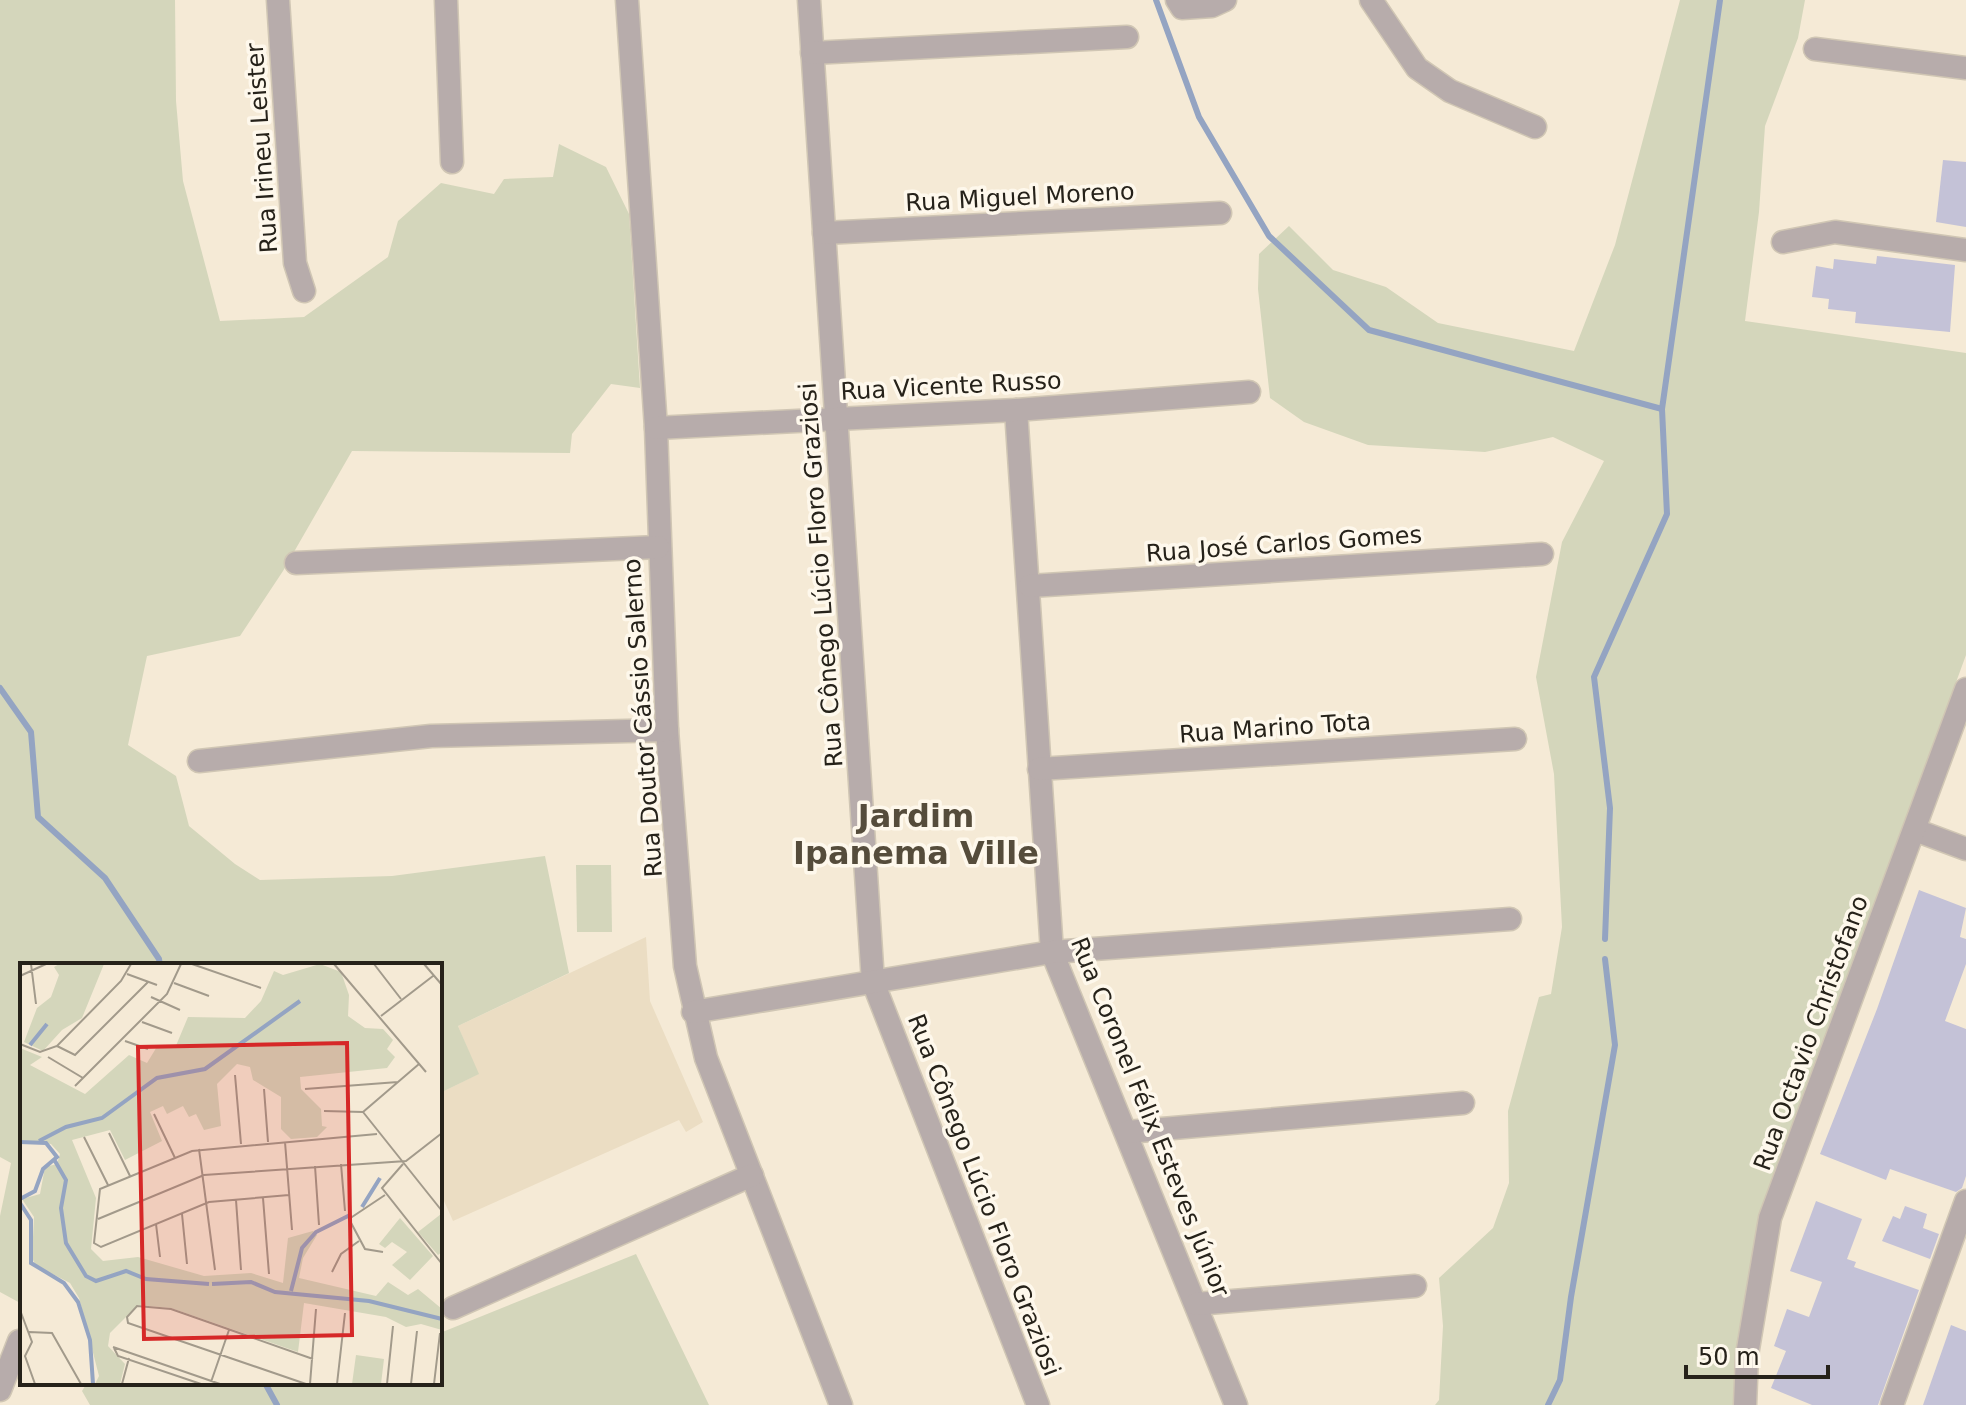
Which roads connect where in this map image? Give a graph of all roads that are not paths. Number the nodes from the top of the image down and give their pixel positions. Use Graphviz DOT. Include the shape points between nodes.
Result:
graph roads {
  1 [pos="278,0"];
  2 [pos="446,0"];
  3 [pos="627,0"];
  4 [pos="809,0"];
  5 [pos="1177,0"];
  6 [pos="1225,0"];
  7 [pos="1371,0"];
  8 [pos="1127,37"];
  9 [pos="1815,49"];
  10 [pos="812,53"];
  11 [pos="1966,68"];
  12 [pos="1535,127"];
  13 [pos="452,162"];
  14 [pos="1220,213"];
  15 [pos="824,233"];
  16 [pos="1783,242"];
  17 [pos="1966,250"];
  18 [pos="304,291"];
  19 [pos="1249,392"];
  20 [pos="1016,410"];
  21 [pos="837,419"];
  22 [pos="656,428"];
  23 [pos="658,547"];
  24 [pos="1542,554"];
  25 [pos="296,563"];
  26 [pos="1030,586"];
  27 [pos="1966,689"];
  28 [pos="667,730"];
  29 [pos="1515,739"];
  30 [pos="199,761"];
  31 [pos="1039,769"];
  32 [pos="1915,830"];
  33 [pos="1966,849"];
  34 [pos="1510,919"];
  35 [pos="1052,952"];
  36 [pos="873,982"];
  37 [pos="693,1012"];
  38 [pos="1463,1103"];
  39 [pos="1127,1132"];
  40 [pos="752,1175"];
  41 [pos="1966,1201"];
  42 [pos="1415,1286"];
  43 [pos="1196,1304"];
  44 [pos="453,1308"];
  45 [pos="19,1341"];
  46 [pos="0,1390"];
  47 [pos="841,1405"];
  48 [pos="1038,1405"];
  49 [pos="1236,1405"];
  50 [pos="1745,1405"];
  51 [pos="1892,1405"];
  1 -- 18 [label="street, Rua Irineu Leister" via="295,263"];
  2 -- 13 [label="street"];
  3 -- 22 [label="street, Rua Doutor Cássio Salerno"];
  4 -- 10 [label="street, Rua Cônego Lúcio Floro Graziosi"];
  5 -- 6 [label="street" via="1182,8"];
  7 -- 12 [label="street" via="1417,68 1450,91"];
  8 -- 10 [label="street"];
  9 -- 11 [label="street"];
  10 -- 15 [label="street, Rua Cônego Lúcio Floro Graziosi"];
  14 -- 15 [label="street, Rua Miguel Moreno"];
  15 -- 21 [label="street, Rua Cônego Lúcio Floro Graziosi"];
  16 -- 17 [label="street" via="1835,232"];
  19 -- 20 [label="street, Rua Vicente Russo"];
  20 -- 21 [label="street, Rua Vicente Russo"];
  20 -- 26 [label="street, Rua Coronel Félix Esteves Júnior"];
  21 -- 22 [label="street, Rua Vicente Russo"];
  21 -- 36 [label="street, Rua Cônego Lúcio Floro Graziosi"];
  22 -- 23 [label="street, Rua Doutor Cássio Salerno"];
  23 -- 25 [label="street"];
  23 -- 28 [label="street, Rua Doutor Cássio Salerno"];
  24 -- 26 [label="street, Rua José Carlos Gomes"];
  26 -- 31 [label="street, Rua Coronel Félix Esteves Júnior"];
  27 -- 32 [label="street, Rua Octavio Christofano"];
  28 -- 30 [label="street" via="431,736"];
  28 -- 37 [label="street, Rua Doutor Cássio Salerno"];
  29 -- 31 [label="street, Rua Marino Tota"];
  31 -- 35 [label="street, Rua Coronel Félix Esteves Júnior"];
  32 -- 33 [label="street"];
  32 -- 50 [label="street, Rua Octavio Christofano" via="1770,1218 1747,1355"];
  34 -- 35 [label="street"];
  35 -- 36 [label="street"];
  35 -- 39 [label="street, Rua Coronel Félix Esteves Júnior"];
  36 -- 37 [label="street"];
  36 -- 48 [label="street, Rua Cônego Lúcio Floro Graziosi"];
  37 -- 40 [label="street, Rua Doutor Cássio Salerno"];
  38 -- 39 [label="street"];
  39 -- 43 [label="street, Rua Coronel Félix Esteves Júnior"];
  40 -- 44 [label="street"];
  40 -- 47 [label="street, Rua Doutor Cássio Salerno"];
  41 -- 51 [label="street"];
  42 -- 43 [label="street"];
  43 -- 49 [label="street, Rua Coronel Félix Esteves Júnior"];
  45 -- 46 [label="street"];
}
